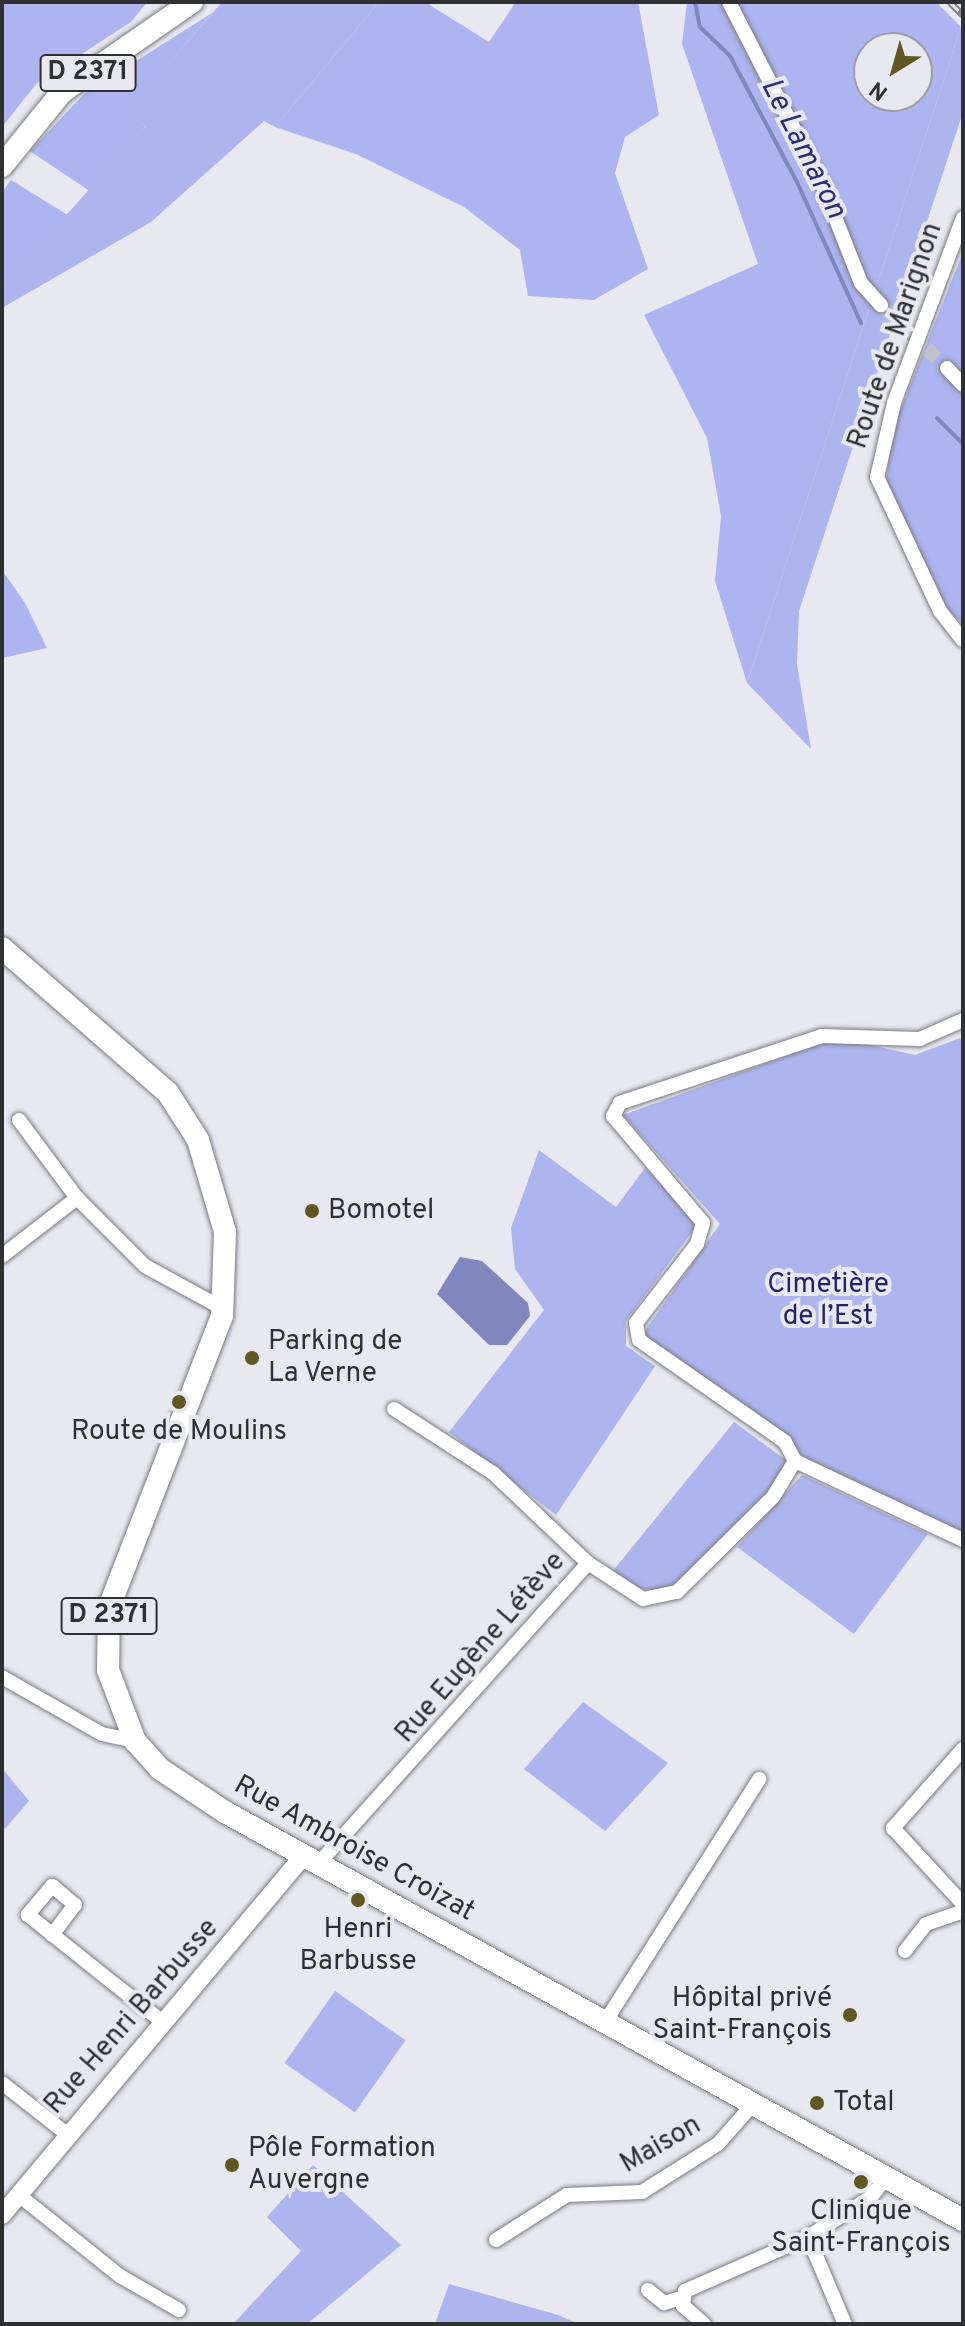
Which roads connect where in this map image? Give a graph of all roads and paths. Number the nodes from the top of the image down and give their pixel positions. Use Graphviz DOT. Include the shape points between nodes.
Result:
graph roads {
  1 [pos="192,2"];
  2 [pos="729,2"];
  3 [pos="2,166"];
  4 [pos="963,218"];
  5 [pos="881,305"];
  6 [pos="947,368"];
  7 [pos="963,385"];
  8 [pos="963,640"];
  9 [pos="2,948"];
  10 [pos="963,1020"];
  11 [pos="19,1120"];
  12 [pos="77,1198"];
  13 [pos="2,1256"];
  14 [pos="224,1306"];
  15 [pos="394,1409"];
  16 [pos="795,1461"];
  17 [pos="963,1540"];
  18 [pos="588,1563"];
  19 [pos="2,1677"];
  20 [pos="135,1741"];
  21 [pos="963,1749"];
  22 [pos="759,1779"];
  23 [pos="312,1858"];
  24 [pos="963,1904"];
  25 [pos="963,1911"];
  26 [pos="52,1935"];
  27 [pos="905,1951"];
  28 [pos="605,2022"];
  29 [pos="164,2023"];
  30 [pos="2,2083"];
  31 [pos="753,2104"];
  32 [pos="68,2135"];
  33 [pos="886,2178"];
  34 [pos="20,2196"];
  35 [pos="2,2215"];
  36 [pos="963,2220"];
  37 [pos="808,2237"];
  38 [pos="496,2240"];
  39 [pos="648,2290"];
  40 [pos="681,2298"];
  41 [pos="179,2310"];
  42 [pos="704,2324"];
  43 [pos="845,2324"];
  1 -- 3 [label="main road, D 2371" via="62,92"];
  2 -- 5 [label="street" via="822,184 861,283"];
  4 -- 8 [label="street, Route de Marignon" via="894,403 877,477 940,611"];
  6 -- 7 [label="street"];
  9 -- 14 [label="main road, D 2371" via="138,1062 190,1128 218,1193"];
  10 -- 16 [label="street" via="920,1039 822,1036 620,1103 613,1116 703,1223 697,1244 636,1323 639,1340 785,1442"];
  11 -- 12 [label="street"];
  12 -- 13 [label="street"];
  12 -- 14 [label="street" via="145,1266"];
  14 -- 20 [label="main road, Rue Ambroise Croizat / D 2371" via="109,1608 108,1670"];
  15 -- 18 [label="street" via="493,1473"];
  16 -- 17 [label="street"];
  16 -- 18 [label="street, Rue Eugène Létève" via="773,1497 677,1592 643,1599"];
  18 -- 23 [label="street, Rue Eugène Létève"];
  19 -- 20 [label="street" via="102,1734"];
  20 -- 23 [label="main road, Rue Ambroise Croizat / D 2371" via="189,1791"];
  21 -- 24 [label="street" via="893,1828"];
  22 -- 28 [label="street"];
  23 -- 28 [label="main road, Rue Ambroise Croizat / D 2371"];
  23 -- 29 [label="street, Rue Henri Barbusse"];
  25 -- 27 [label="street" via="926,1924"];
  26 -- 29 [label="street"];
  28 -- 31 [label="main road, Rue Ambroise Croizat / D 2371"];
  29 -- 32 [label="street, Rue Henri Barbusse"];
  30 -- 32 [label="street"];
  31 -- 33 [label="main road, Rue Ambroise Croizat / D 2371"];
  31 -- 38 [label="street, Maison" via="718,2144 642,2192 567,2195"];
  32 -- 34 [label="street, Rue Henri Barbusse"];
  33 -- 36 [label="main road, Rue Ambroise Croizat / D 2371"];
  33 -- 37 [label="street" via="871,2197"];
  34 -- 35 [label="street, Rue Henri Barbusse"];
  34 -- 41 [label="street" via="120,2276"];
  37 -- 40 [label="street" via="694,2285"];
  37 -- 43 [label="street"];
  39 -- 40 [label="street" via="664,2303"];
  40 -- 42 [label="street"];
}
